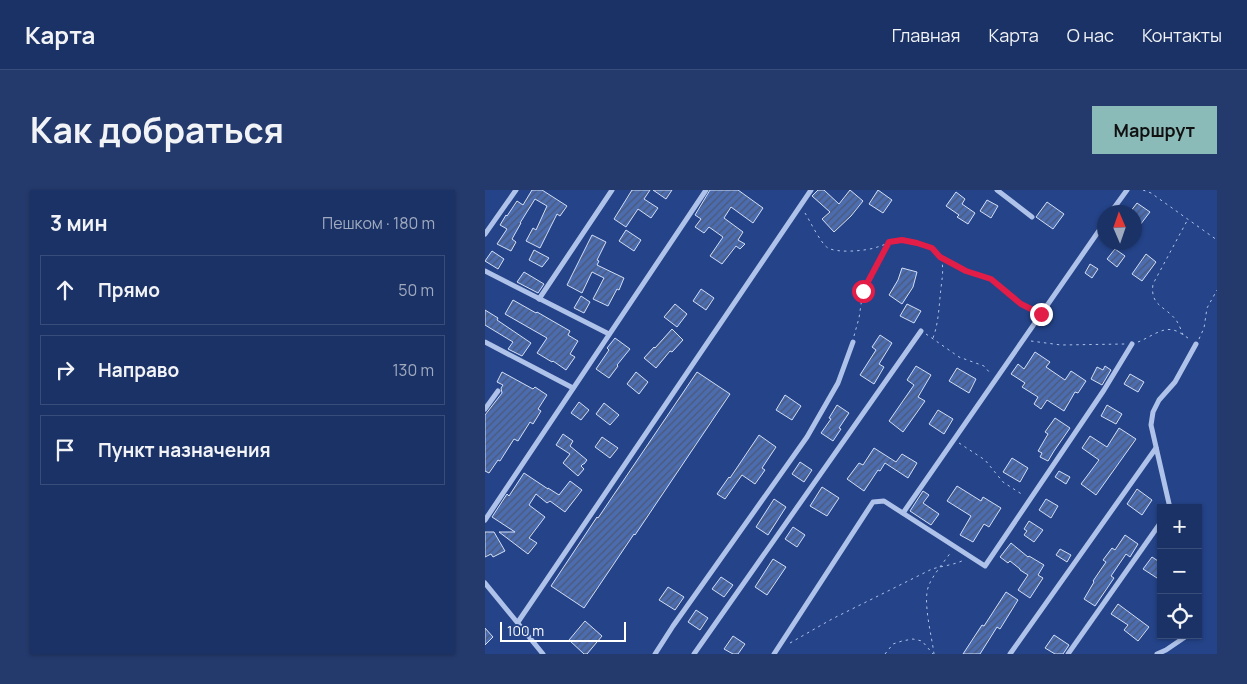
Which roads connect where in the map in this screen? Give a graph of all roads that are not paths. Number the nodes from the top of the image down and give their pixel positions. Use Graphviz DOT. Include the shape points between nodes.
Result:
graph roads {
  1 [pos="516,190"];
  2 [pos="612,190"];
  3 [pos="706,190"];
  4 [pos="811,190"];
  5 [pos="997,190"];
  6 [pos="1127,190"];
  7 [pos="1116,205"];
  8 [pos="1032,217"];
  9 [pos="485,234"];
  10 [pos="1097,234"];
  11 [pos="485,271"];
  12 [pos="539,299"];
  13 [pos="921,331"];
  14 [pos="609,334"];
  15 [pos="485,342"];
  16 [pos="853,342"];
  17 [pos="1132,344"];
  18 [pos="1196,344"];
  19 [pos="573,388"];
  20 [pos="498,391"];
  21 [pos="485,409"];
  22 [pos="1156,448"];
  23 [pos="1168,504"];
  24 [pos="903,513"];
  25 [pos="485,520"];
  26 [pos="1157,528"];
  27 [pos="485,583"];
  28 [pos="518,622"];
  29 [pos="1183,639"];
  30 [pos="775,652"];
  31 [pos="543,654"];
  32 [pos="655,654"];
  33 [pos="694,654"];
  34 [pos="1010,654"];
  35 [pos="1068,654"];
  36 [pos="1157,654"];
  1 -- 9 [label="street"];
  2 -- 12 [label="street"];
  3 -- 14 [label="street"];
  4 -- 28 [label="street"];
  5 -- 8 [label="street"];
  6 -- 7 [label="street"];
  10 -- 24 [label="street"];
  11 -- 12 [label="street"];
  12 -- 14 [label="street"];
  13 -- 33 [label="street"];
  14 -- 19 [label="street"];
  15 -- 19 [label="street"];
  16 -- 32 [label="street" via="838,383 807,437"];
  17 -- 24 [label="street" via="985,566"];
  18 -- 22 [label="street" via="1175,382 1153,412 1151,425"];
  19 -- 25 [label="street"];
  20 -- 21 [label="street"];
  22 -- 23 [label="street"];
  22 -- 34 [label="street"];
  24 -- 30 [label="street" via="884,501 873,502"];
  26 -- 35 [label="street"];
  27 -- 28 [label="street"];
  28 -- 31 [label="street"];
  29 -- 36 [label="street"];
}
